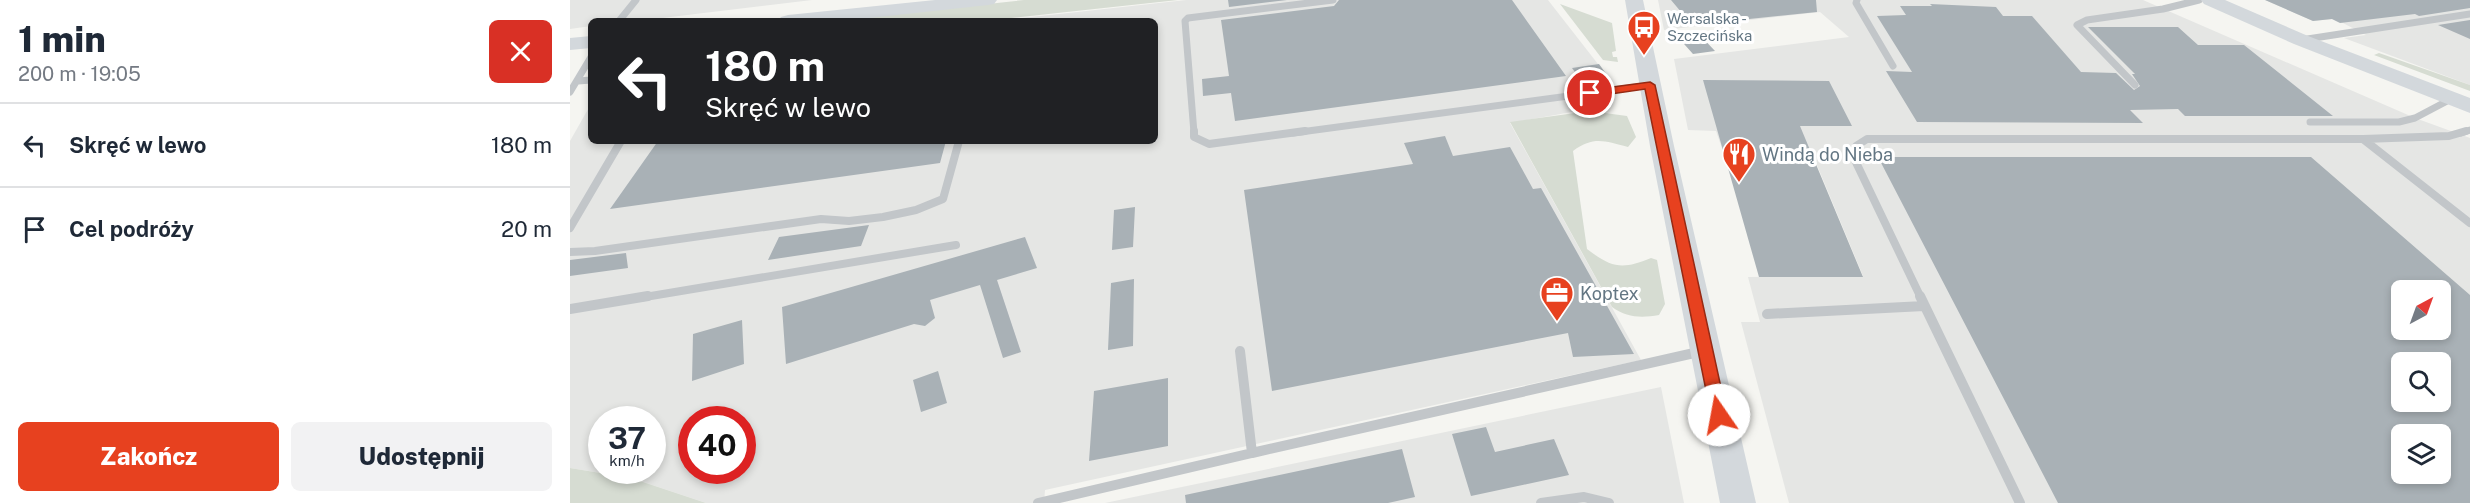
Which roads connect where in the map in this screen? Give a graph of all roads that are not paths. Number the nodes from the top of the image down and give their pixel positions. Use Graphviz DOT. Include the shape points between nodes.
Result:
graph roads {
  1 [pos="636,0"];
  2 [pos="988,0"];
  3 [pos="1333,0"];
  4 [pos="1634,0"];
  5 [pos="1857,0"];
  6 [pos="2199,0"];
  7 [pos="2210,0"];
  8 [pos="2470,14"];
  9 [pos="621,18"];
  10 [pos="817,18"];
  11 [pos="2301,40"];
  12 [pos="588,42"];
  13 [pos="570,44"];
  14 [pos="588,63"];
  15 [pos="1893,66"];
  16 [pos="588,80"];
  17 [pos="578,81"];
  18 [pos="1650,85"];
  19 [pos="2135,85"];
  20 [pos="570,92"];
  21 [pos="2461,103"];
  22 [pos="2310,122"];
  23 [pos="2470,130"];
  24 [pos="2362,139"];
  25 [pos="619,144"];
  26 [pos="958,144"];
  27 [pos="2470,223"];
  28 [pos="570,228"];
  29 [pos="956,245"];
  30 [pos="570,252"];
  31 [pos="1924,306"];
  32 [pos="570,309"];
  33 [pos="1767,314"];
  34 [pos="1240,351"];
  35 [pos="1705,351"];
  36 [pos="1252,453"];
  37 [pos="1038,503"];
  38 [pos="1541,503"];
  39 [pos="1609,503"];
  40 [pos="1738,503"];
  41 [pos="2020,503"];
  1 -- 9 [label="lane"];
  2 -- 10 [label="street"];
  3 -- 18 [label="lane" via="1188,18 1185,21 1194,137 1209,144"];
  4 -- 18 [label="street"];
  5 -- 15 [label="lane"];
  6 -- 19 [label="lane" via="2077,25"];
  7 -- 11 [label="street"];
  8 -- 11 [label="lane"];
  11 -- 21 [label="street"];
  12 -- 13 [label="street"];
  14 -- 17 [label="lane"];
  16 -- 17 [label="lane"];
  17 -- 20 [label="lane"];
  18 -- 35 [label="street"];
  21 -- 22 [label="lane" via="2399,122"];
  23 -- 24 [label="lane" via="2449,136"];
  24 -- 27 [label="lane"];
  24 -- 31 [label="lane" via="1867,139 1852,154"];
  25 -- 28 [label="lane"];
  26 -- 30 [label="lane" via="943,199 915,211 838,222 821,219"];
  29 -- 32 [label="lane"];
  31 -- 33 [label="lane"];
  31 -- 41 [label="lane"];
  34 -- 36 [label="lane"];
  35 -- 36 [label="lane"];
  35 -- 40 [label="street"];
  36 -- 37 [label="lane"];
  38 -- 39 [label="lane" via="1584,495"];
}
